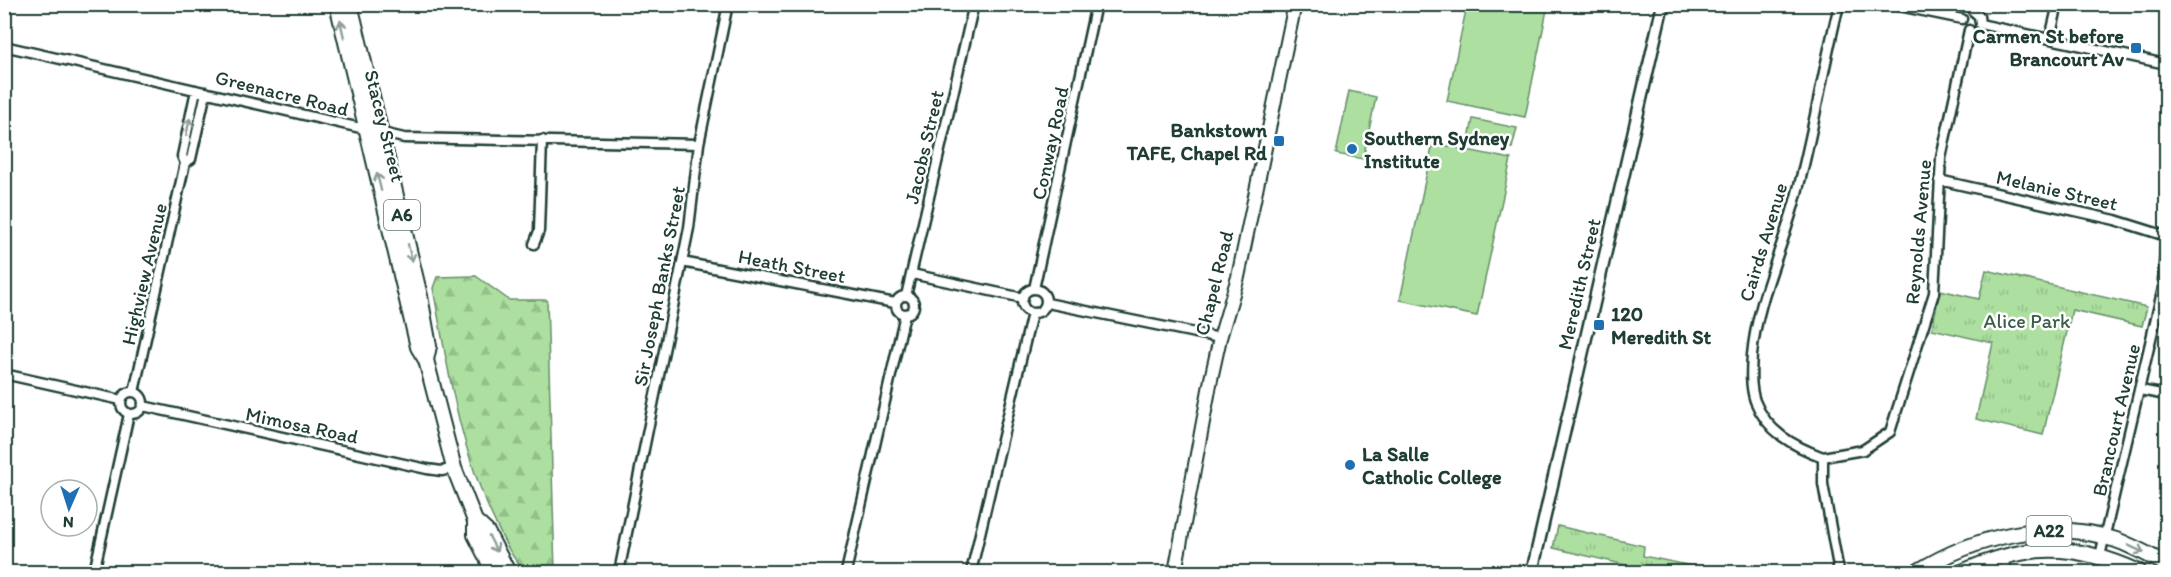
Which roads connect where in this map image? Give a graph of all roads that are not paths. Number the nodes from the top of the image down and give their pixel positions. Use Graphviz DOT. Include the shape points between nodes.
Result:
graph roads {
  1 [pos="337,4"];
  2 [pos="350,4"];
  3 [pos="728,4"];
  4 [pos="974,4"];
  5 [pos="1096,4"];
  6 [pos="1295,4"];
  7 [pos="1663,4"];
  8 [pos="1844,4"];
  9 [pos="1889,4"];
  10 [pos="2058,4"];
  11 [pos="1837,5"];
  12 [pos="1973,8"];
  13 [pos="1962,19"];
  14 [pos="1980,24"];
  15 [pos="1969,30"];
  16 [pos="2050,38"];
  17 [pos="4,46"];
  18 [pos="2166,64"];
  19 [pos="196,90"];
  20 [pos="206,92"];
  21 [pos="366,131"];
  22 [pos="382,134"];
  23 [pos="542,140"];
  24 [pos="699,144"];
  25 [pos="185,163"];
  26 [pos="1939,180"];
  27 [pos="2166,235"];
  28 [pos="534,244"];
  29 [pos="682,262"];
  30 [pos="912,274"];
  31 [pos="2166,275"];
  32 [pos="1034,289"];
  33 [pos="2162,290"];
  34 [pos="906,296"];
  35 [pos="1023,298"];
  36 [pos="895,303"];
  37 [pos="1047,303"];
  38 [pos="1032,313"];
  39 [pos="905,315"];
  40 [pos="1220,338"];
  41 [pos="426,360"];
  42 [pos="4,374"];
  43 [pos="2140,390"];
  44 [pos="134,392"];
  45 [pos="2166,395"];
  46 [pos="121,400"];
  47 [pos="143,406"];
  48 [pos="129,414"];
  49 [pos="1823,457"];
  50 [pos="454,468"];
  51 [pos="475,522"];
  52 [pos="2106,537"];
  53 [pos="479,544"];
  54 [pos="2002,556"];
  55 [pos="2100,556"];
  56 [pos="2166,564"];
  57 [pos="94,573"];
  58 [pos="486,573"];
  59 [pos="494,573"];
  60 [pos="508,573"];
  61 [pos="620,573"];
  62 [pos="846,573"];
  63 [pos="971,573"];
  64 [pos="1175,573"];
  65 [pos="1532,573"];
  66 [pos="1839,573"];
  67 [pos="1917,573"];
  68 [pos="1962,573"];
  69 [pos="2007,573"];
  70 [pos="2139,573"];
  21 -- 1 [label="highway, Stacey Street / A6, one-way"];
  2 -- 22 [label="highway, Stacey Street / A6"];
  3 -- 24 [label="street, Sir Joseph Banks Street"];
  4 -- 30 [label="street, Jacobs Street"];
  5 -- 32 [label="street, Conway Road"];
  6 -- 40 [label="main road, Chapel Road" via="1238,277"];
  7 -- 65 [label="street, Meredith Street"];
  8 -- 11 [label="street"];
  9 -- 13 [label="street"];
  10 -- 16 [label="street"];
  11 -- 49 [label="street, Cairds Avenue" via="1796,198 1760,307 1752,368 1755,400 1765,421 1782,438"];
  12 -- 13 [label="street"];
  12 -- 14 [label="street" via="1980,16"];
  13 -- 15 [label="street" via="1962,25"];
  14 -- 15 [label="street"];
  14 -- 16 [label="street"];
  15 -- 26 [label="street, Reynolds Avenue"];
  16 -- 18 [label="street"];
  17 -- 19 [label="street, Greenacre Road"];
  19 -- 20 [label="street, Greenacre Road"];
  25 -- 19 [label="street, Highview Avenue, one-way" via="182,156"];
  20 -- 21 [label="street, Greenacre Road"];
  20 -- 25 [label="street, Highview Avenue" via="191,159"];
  21 -- 22 [label="street, Greenacre Road"];
  41 -- 21 [label="highway, Stacey Street / A6, one-way" via="418,347"];
  22 -- 23 [label="street, Greenacre Road" via="404,138"];
  22 -- 41 [label="highway, Stacey Street / A6, one-way" via="420,296 429,346"];
  23 -- 24 [label="street, Greenacre Road"];
  23 -- 28 [label="street" via="539,231"];
  24 -- 29 [label="street, Sir Joseph Banks Street"];
  25 -- 44 [label="street, Highview Avenue"];
  26 -- 27 [label="street, Melanie Street"];
  26 -- 49 [label="street, Reynolds Avenue" via="1934,293 1890,432 1863,450"];
  27 -- 33 [label="street, Brancourt Avenue"];
  29 -- 36 [label="street, Heath Street"];
  29 -- 61 [label="street, Sir Joseph Banks Street"];
  30 -- 34 [label="street, Jacobs Street"];
  30 -- 35 [label="street"];
  31 -- 33 [label="street, Brancourt Avenue"];
  32 -- 35 [label="street"];
  32 -- 37 [label="street" via="1042,291"];
  33 -- 43 [label="street, Brancourt Avenue"];
  34 -- 36 [label="street"];
  34 -- 39 [label="street" via="914,307"];
  35 -- 38 [label="street" via="1023,306"];
  36 -- 39 [label="street" via="897,311"];
  37 -- 38 [label="street" via="1043,310"];
  37 -- 40 [label="street"];
  38 -- 63 [label="street"];
  39 -- 62 [label="street"];
  40 -- 64 [label="main road, Chapel Road"];
  41 -- 50 [label="highway, Stacey Street / A6"];
  42 -- 46 [label="street"];
  43 -- 45 [label="street"];
  43 -- 52 [label="street, Brancourt Avenue"];
  44 -- 46 [label="street"];
  44 -- 47 [label="street" via="141,397"];
  46 -- 48 [label="street"];
  47 -- 48 [label="street"];
  47 -- 50 [label="street, Mimosa Road" via="428,469"];
  48 -- 57 [label="street"];
  49 -- 66 [label="street" via="1823,484"];
  50 -- 51 [label="highway, Stacey Street / A6"];
  51 -- 53 [label="highway, Stacey Street / A6"];
  51 -- 60 [label="highway, Stacey Street / A6, one-way" via="487,532"];
  52 -- 55 [label="street, Brancourt Avenue"];
  52 -- 56 [label="highway, A22, one-way"];
  52 -- 67 [label="highway, A22" via="2051,530 2016,533 1961,551"];
  53 -- 58 [label="street, Stacey Street"];
  53 -- 59 [label="highway, Stacey Street / A6"];
  54 -- 55 [label="highway, A22" via="2040,549"];
  54 -- 68 [label="highway, A22"];
  54 -- 69 [label="street"];
  55 -- 70 [label="highway, A22"];
}
